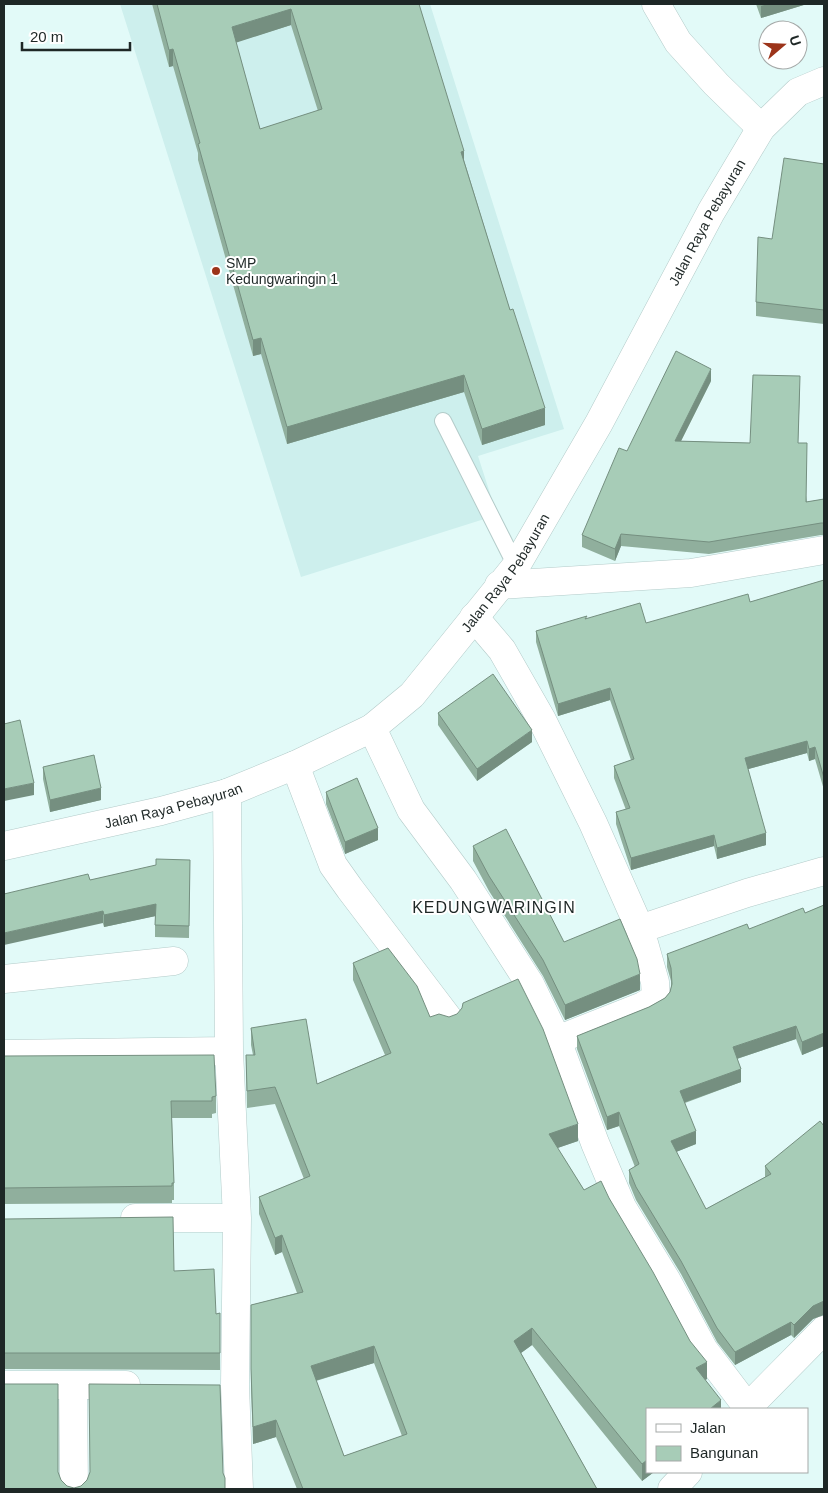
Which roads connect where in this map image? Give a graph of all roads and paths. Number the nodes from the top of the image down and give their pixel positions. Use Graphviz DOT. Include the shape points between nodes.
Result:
graph roads {
  1 [pos="656,4"];
  2 [pos="824,81"];
  3 [pos="761,128"];
  4 [pos="443,421"];
  5 [pos="824,550"];
  6 [pos="507,576"];
  7 [pos="474,618"];
  8 [pos="372,728"];
  9 [pos="296,765"];
  10 [pos="227,794"];
  11 [pos="4,846"];
  12 [pos="824,871"];
  13 [pos="640,929"];
  14 [pos="174,961"];
  15 [pos="4,979"];
  16 [pos="448,1018"];
  17 [pos="557,1040"];
  18 [pos="229,1051"];
  19 [pos="4,1054"];
  20 [pos="237,1218"];
  21 [pos="110,1219"];
  22 [pos="824,1330"];
  23 [pos="4,1385"];
  24 [pos="73,1385"];
  25 [pos="149,1386"];
  26 [pos="207,1386"];
  27 [pos="235,1386"];
  28 [pos="747,1408"];
  29 [pos="687,1473"];
  30 [pos="74,1489"];
  31 [pos="239,1489"];
  32 [pos="672,1489"];
  1 -- 3 [label="street" via="678,42"];
  2 -- 3 [label="street, Jalan Raya Pebayuran" via="798,92"];
  3 -- 6 [label="street, Jalan Raya Pebayuran" via="711,212 599,423"];
  4 -- 6 [label="lane"];
  5 -- 6 [label="street" via="691,573"];
  6 -- 7 [label="street, Jalan Raya Pebayuran"];
  7 -- 8 [label="street, Jalan Raya Pebayuran" via="412,695"];
  7 -- 13 [label="street" via="502,650 542,720"];
  8 -- 9 [label="street, Jalan Raya Pebayuran"];
  8 -- 17 [label="street" via="411,810 463,880 530,984"];
  9 -- 10 [label="street, Jalan Raya Pebayuran"];
  9 -- 16 [label="street" via="333,865"];
  10 -- 11 [label="street, Jalan Raya Pebayuran"];
  10 -- 18 [label="street"];
  12 -- 13 [label="street"];
  13 -- 17 [label="street" via="655,982 656,998"];
  14 -- 15 [label="street"];
  17 -- 28 [label="street" via="622,1208 704,1350"];
  18 -- 19 [label="street"];
  18 -- 20 [label="street"];
  20 -- 21 [label="street"];
  20 -- 27 [label="street"];
  22 -- 28 [label="street"];
  23 -- 24 [label="street"];
  24 -- 25 [label="street"];
  24 -- 30 [label="street"];
  26 -- 27 [label="street"];
  27 -- 31 [label="street"];
  29 -- 32 [label="street"];
}
